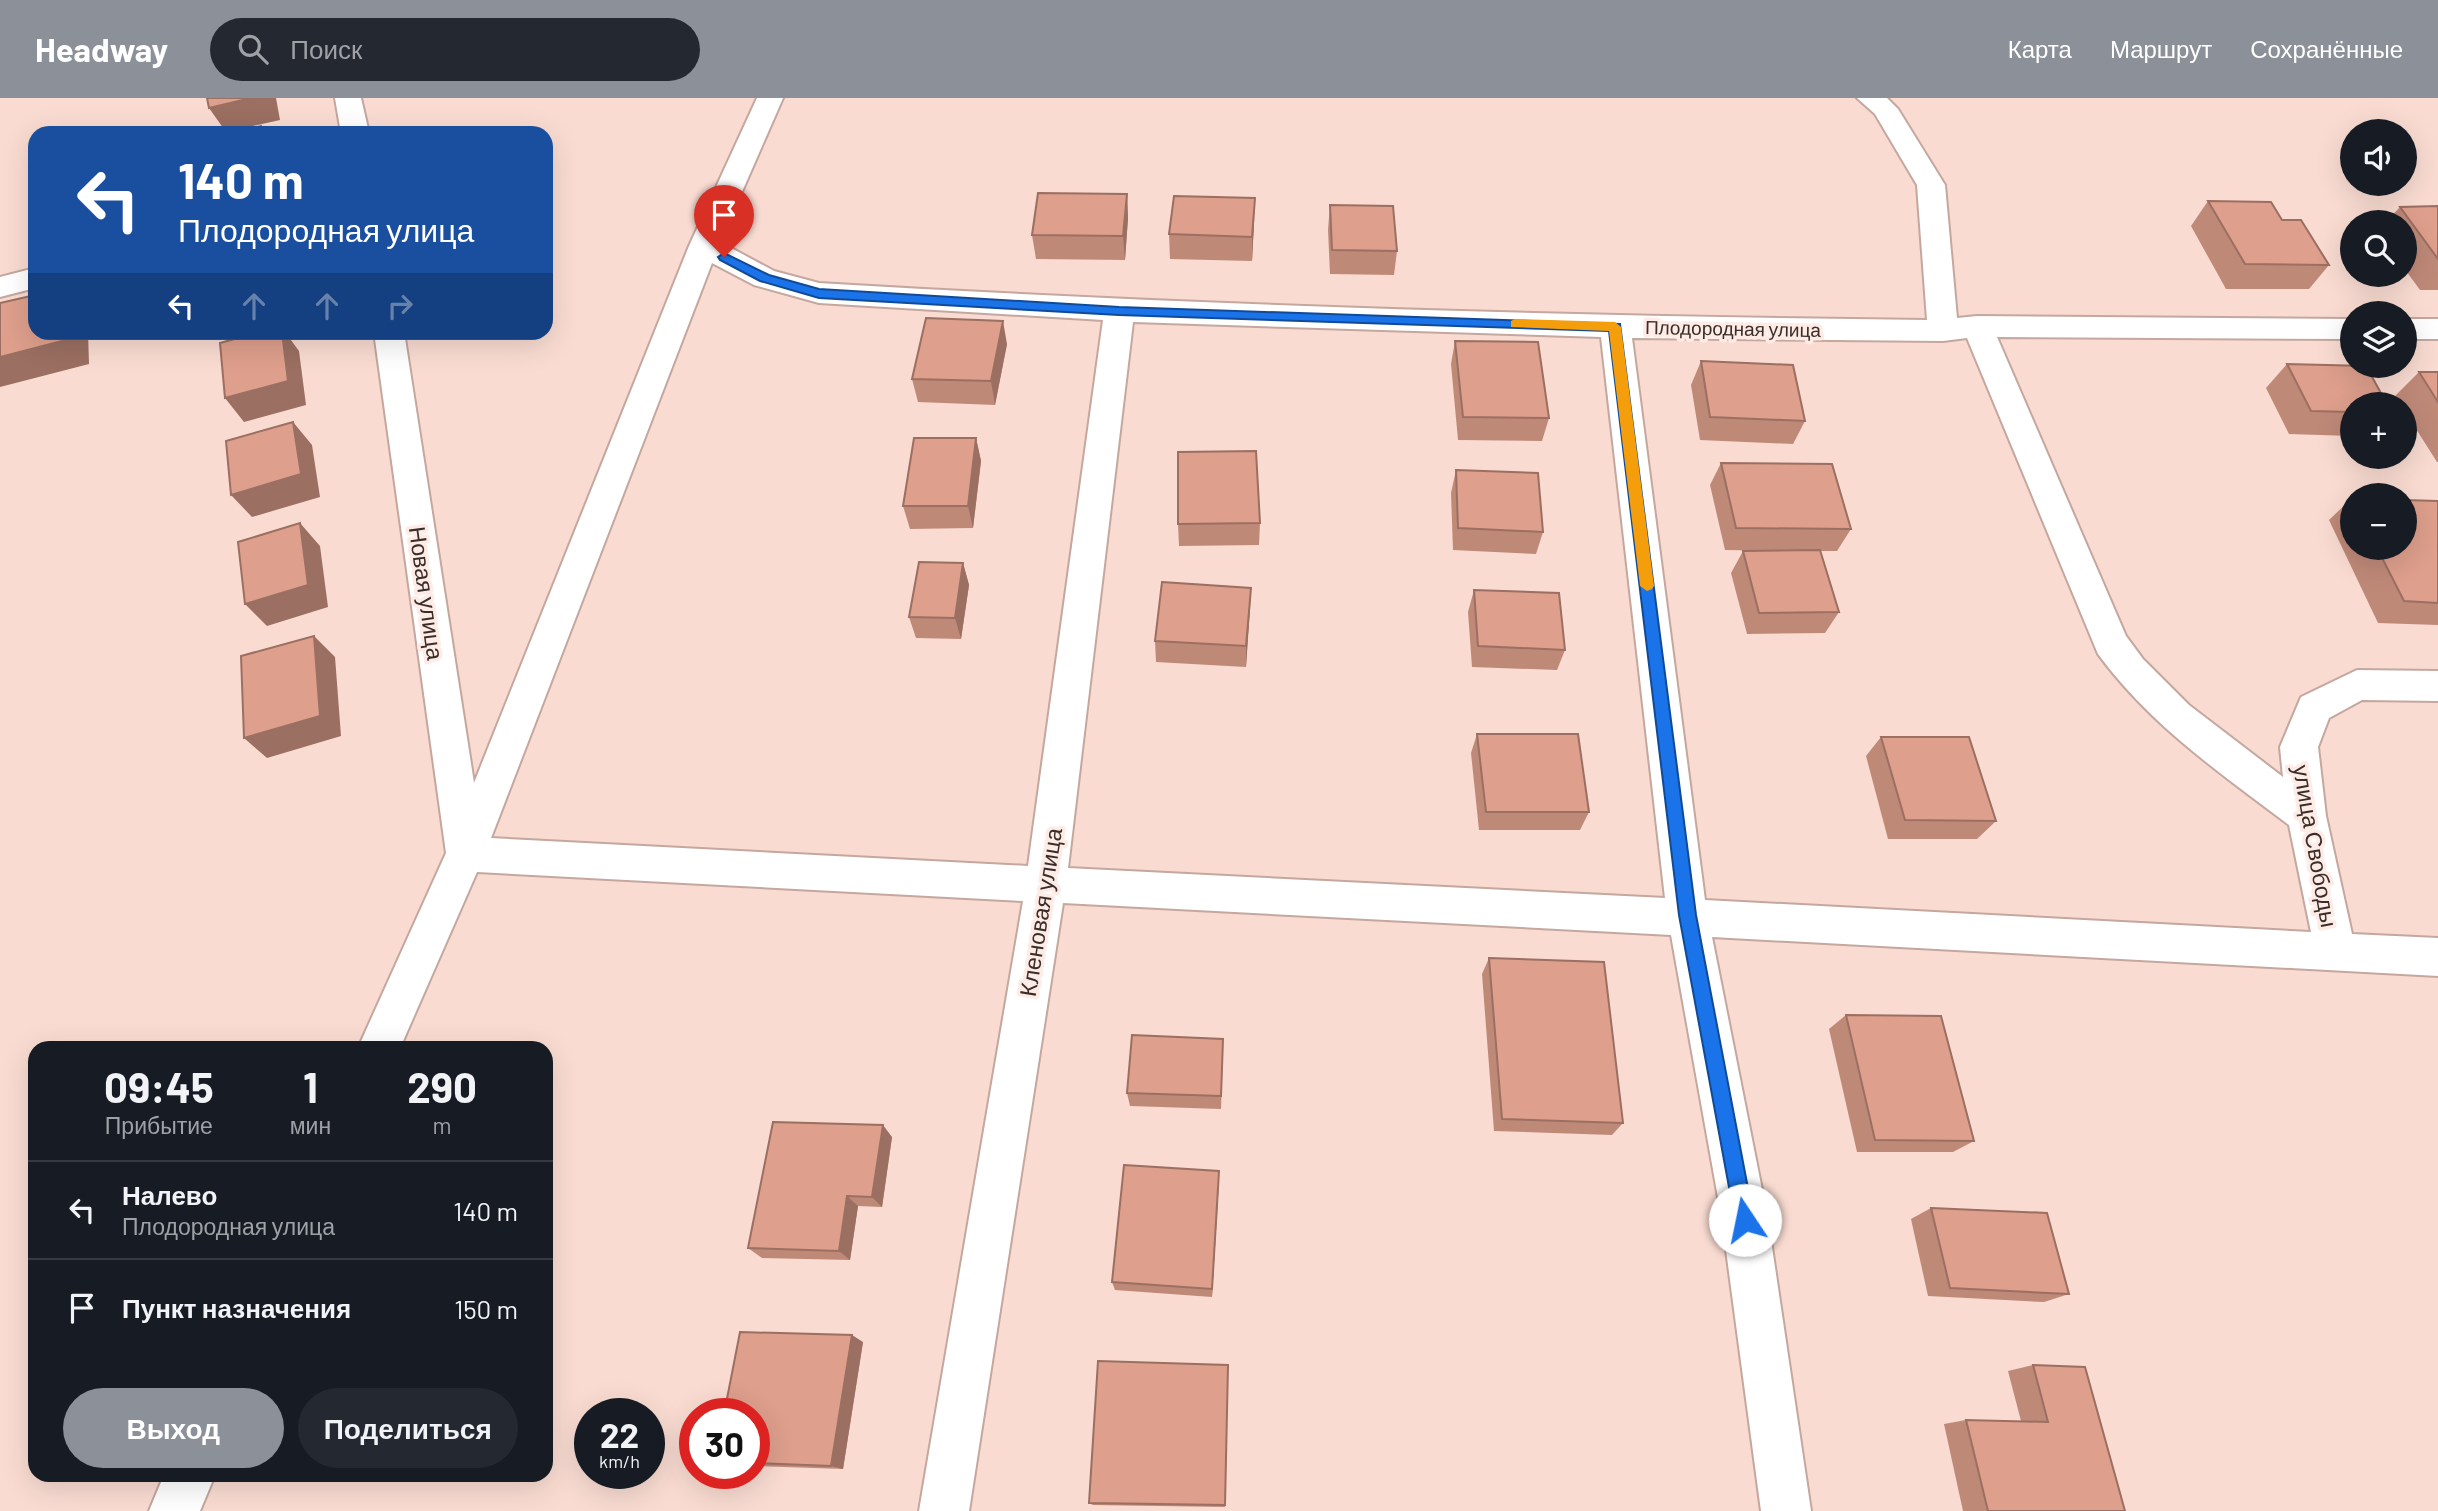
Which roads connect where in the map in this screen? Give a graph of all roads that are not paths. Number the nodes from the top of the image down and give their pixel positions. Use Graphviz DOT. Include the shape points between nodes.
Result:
graph roads {
  1 [pos="348,98"];
  2 [pos="770,98"];
  3 [pos="1870,98"];
  4 [pos="354,126"];
  5 [pos="704,246"];
  6 [pos="28,280"];
  7 [pos="0,287"];
  8 [pos="1119,311"];
  9 [pos="1976,326"];
  10 [pos="1615,327"];
  11 [pos="2340,328"];
  12 [pos="2417,329"];
  13 [pos="2438,329"];
  14 [pos="1942,331"];
  15 [pos="390,340"];
  16 [pos="2438,686"];
  17 [pos="2307,816"];
  18 [pos="465,854"];
  19 [pos="1046,883"];
  20 [pos="1687,915"];
  21 [pos="2335,949"];
  22 [pos="2438,957"];
  23 [pos="382,1041"];
  24 [pos="187,1482"];
  25 [pos="174,1511"];
  26 [pos="944,1511"];
  27 [pos="1786,1511"];
  1 -- 4 [label="street"];
  2 -- 5 [label="street"];
  3 -- 14 [label="street" via="1885,109 1931,185"];
  5 -- 8 [label="street, Плодородная улица" via="764,278 819,293"];
  5 -- 18 [label="street"];
  6 -- 7 [label="street"];
  8 -- 10 [label="street, Плодородная улица"];
  8 -- 19 [label="street, Кленовая улица"];
  9 -- 11 [label="street, Плодородная улица"];
  9 -- 14 [label="street, Плодородная улица"];
  9 -- 17 [label="street" via="2111,644 2133,678"];
  10 -- 14 [label="street, Плодородная улица"];
  10 -- 20 [label="street"];
  12 -- 13 [label="street"];
  15 -- 18 [label="street, Новая улица"];
  16 -- 17 [label="street, улица Свободы" via="2357,685 2314,708 2299,747"];
  17 -- 21 [label="street, улица Свободы"];
  18 -- 19 [label="street"];
  18 -- 23 [label="street"];
  19 -- 20 [label="street"];
  19 -- 26 [label="street, Кленовая улица"];
  20 -- 21 [label="street"];
  20 -- 27 [label="street" via="1745,1220"];
  21 -- 22 [label="street"];
  24 -- 25 [label="street"];
}
